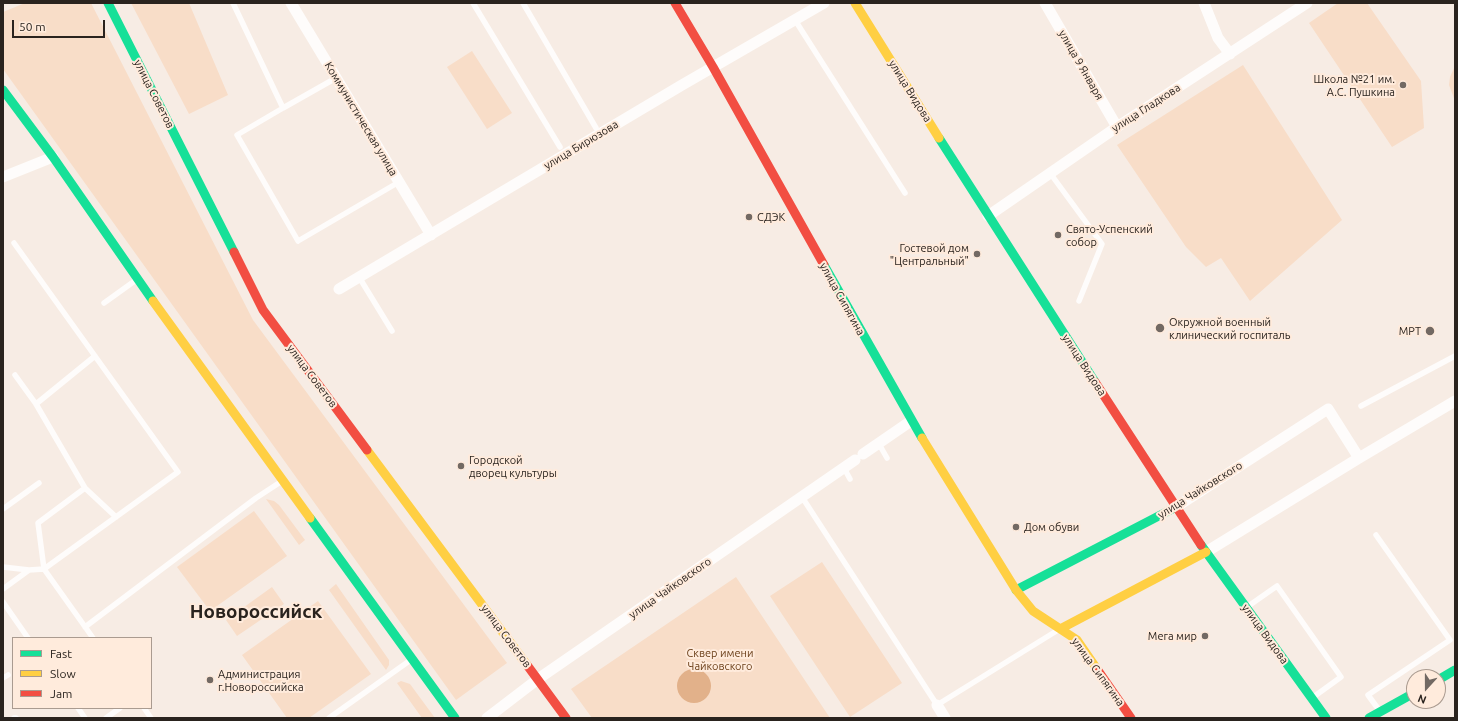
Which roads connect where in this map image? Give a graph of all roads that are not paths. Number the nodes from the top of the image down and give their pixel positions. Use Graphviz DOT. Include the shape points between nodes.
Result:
graph roads {
  1 [pos="108,3"];
  2 [pos="233,3"];
  3 [pos="291,3"];
  4 [pos="473,3"];
  5 [pos="523,3"];
  6 [pos="675,3"];
  7 [pos="824,3"];
  8 [pos="855,3"];
  9 [pos="1045,3"];
  10 [pos="1204,3"];
  11 [pos="1307,3"];
  12 [pos="795,20"];
  13 [pos="1230,54"];
  14 [pos="713,67"];
  15 [pos="336,78"];
  16 [pos="3,90"];
  17 [pos="284,108"];
  18 [pos="1117,127"];
  19 [pos="596,128"];
  20 [pos="560,147"];
  21 [pos="53,157"];
  22 [pos="1050,173"];
  23 [pos="3,177"];
  24 [pos="399,182"];
  25 [pos="905,193"];
  26 [pos="988,216"];
  27 [pos="431,235"];
  28 [pos="14,243"];
  29 [pos="359,278"];
  30 [pos="138,279"];
  31 [pos="339,289"];
  32 [pos="1079,301"];
  33 [pos="104,303"];
  34 [pos="392,331"];
  35 [pos="95,356"];
  36 [pos="1455,356"];
  37 [pos="15,375"];
  38 [pos="1455,402"];
  39 [pos="36,404"];
  40 [pos="1361,406"];
  41 [pos="912,421"];
  42 [pos="879,444"];
  43 [pos="887,458"];
  44 [pos="1359,458"];
  45 [pos="844,468"];
  46 [pos="850,479"];
  47 [pos="282,480"];
  48 [pos="39,483"];
  49 [pos="86,488"];
  50 [pos="802,497"];
  51 [pos="1176,507"];
  52 [pos="3,509"];
  53 [pos="116,517"];
  54 [pos="1376,535"];
  55 [pos="1206,552"];
  56 [pos="3,567"];
  57 [pos="44,569"];
  58 [pos="29,570"];
  59 [pos="3,589"];
  60 [pos="1016,590"];
  61 [pos="3,602"];
  62 [pos="1246,608"];
  63 [pos="85,627"];
  64 [pos="1062,628"];
  65 [pos="27,637"];
  66 [pos="92,637"];
  67 [pos="412,659"];
  68 [pos="1455,670"];
  69 [pos="1446,675"];
  70 [pos="538,680"];
  71 [pos="1312,698"];
  72 [pos="1406,698"];
  73 [pos="937,705"];
  74 [pos="79,709"];
  75 [pos="119,709"];
  76 [pos="145,709"];
  77 [pos="1381,712"];
  78 [pos="84,718"];
  79 [pos="106,718"];
  80 [pos="151,718"];
  81 [pos="329,718"];
  82 [pos="455,718"];
  83 [pos="487,718"];
  84 [pos="566,718"];
  85 [pos="945,718"];
  86 [pos="1131,718"];
  87 [pos="1326,718"];
  88 [pos="1369,718"];
  1 -- 70 [label="street, улица Советов" via="263,310"];
  2 -- 17 [label="lane"];
  3 -- 15 [label="street, Коммунистическая улица"];
  4 -- 20 [label="lane"];
  5 -- 19 [label="lane"];
  6 -- 14 [label="street, улица Сипягина"];
  7 -- 12 [label="street, улица Бирюзова"];
  8 -- 26 [label="street, улица Видова"];
  9 -- 18 [label="street, улица 9 Января"];
  10 -- 13 [label="street" via="1218,38"];
  11 -- 13 [label="street, улица Гладкова"];
  12 -- 14 [label="street, улица Бирюзова"];
  12 -- 25 [label="lane"];
  13 -- 18 [label="street, улица Гладкова"];
  14 -- 27 [label="street, улица Бирюзова"];
  14 -- 41 [label="street, улица Сипягина"];
  15 -- 17 [label="lane"];
  15 -- 24 [label="street, Коммунистическая улица"];
  16 -- 21 [label="street"];
  17 -- 24 [label="lane" via="237,135 298,241"];
  18 -- 22 [label="street, улица Гладкова"];
  21 -- 23 [label="street"];
  21 -- 30 [label="street"];
  22 -- 26 [label="street, улица Гладкова"];
  22 -- 32 [label="lane" via="1102,244"];
  24 -- 27 [label="street, Коммунистическая улица"];
  26 -- 51 [label="street, улица Видова"];
  27 -- 29 [label="street, улица Бирюзова"];
  28 -- 35 [label="lane"];
  29 -- 31 [label="street, улица Бирюзова"];
  29 -- 34 [label="lane"];
  30 -- 33 [label="lane"];
  30 -- 47 [label="street"];
  35 -- 39 [label="lane"];
  35 -- 53 [label="lane" via="178,472"];
  36 -- 40 [label="lane"];
  37 -- 39 [label="lane"];
  38 -- 44 [label="street"];
  39 -- 49 [label="lane"];
  41 -- 42 [label="street, улица Чайковского"];
  41 -- 60 [label="street, улица Сипягина"];
  42 -- 43 [label="lane"];
  42 -- 45 [label="street, улица Чайковского"];
  44 -- 51 [label="street, улица Чайковского" via="1328,409"];
  44 -- 55 [label="street"];
  45 -- 46 [label="lane"];
  45 -- 50 [label="street, улица Чайковского"];
  47 -- 63 [label="lane"];
  47 -- 67 [label="street"];
  48 -- 52 [label="lane"];
  49 -- 53 [label="lane"];
  49 -- 57 [label="lane" via="38,523"];
  50 -- 70 [label="street, улица Чайковского"];
  50 -- 73 [label="lane"];
  51 -- 55 [label="street, улица Видова"];
  51 -- 60 [label="street, улица Чайковского"];
  53 -- 57 [label="lane"];
  54 -- 77 [label="lane" via="1450,640 1368,695"];
  55 -- 62 [label="street, улица Видова"];
  55 -- 64 [label="street"];
  56 -- 58 [label="lane"];
  57 -- 58 [label="lane"];
  57 -- 63 [label="lane"];
  58 -- 59 [label="lane"];
  60 -- 64 [label="street, улица Сипягина" via="1033,611"];
  61 -- 65 [label="lane"];
  62 -- 71 [label="street, улица Видова"];
  62 -- 71 [label="lane" via="1277,586 1341,677"];
  63 -- 66 [label="lane"];
  64 -- 73 [label="lane"];
  64 -- 86 [label="street, улица Сипягина" via="1078,640"];
  67 -- 81 [label="lane"];
  67 -- 82 [label="street"];
  68 -- 69 [label="street"];
  70 -- 83 [label="street, улица Чайковского"];
  70 -- 84 [label="street, улица Советов"];
  71 -- 87 [label="street, улица Видова"];
  72 -- 77 [label="street"];
  73 -- 85 [label="street"];
  74 -- 78 [label="lane"];
  75 -- 79 [label="lane"];
  76 -- 80 [label="lane"];
  77 -- 88 [label="street"];
}
